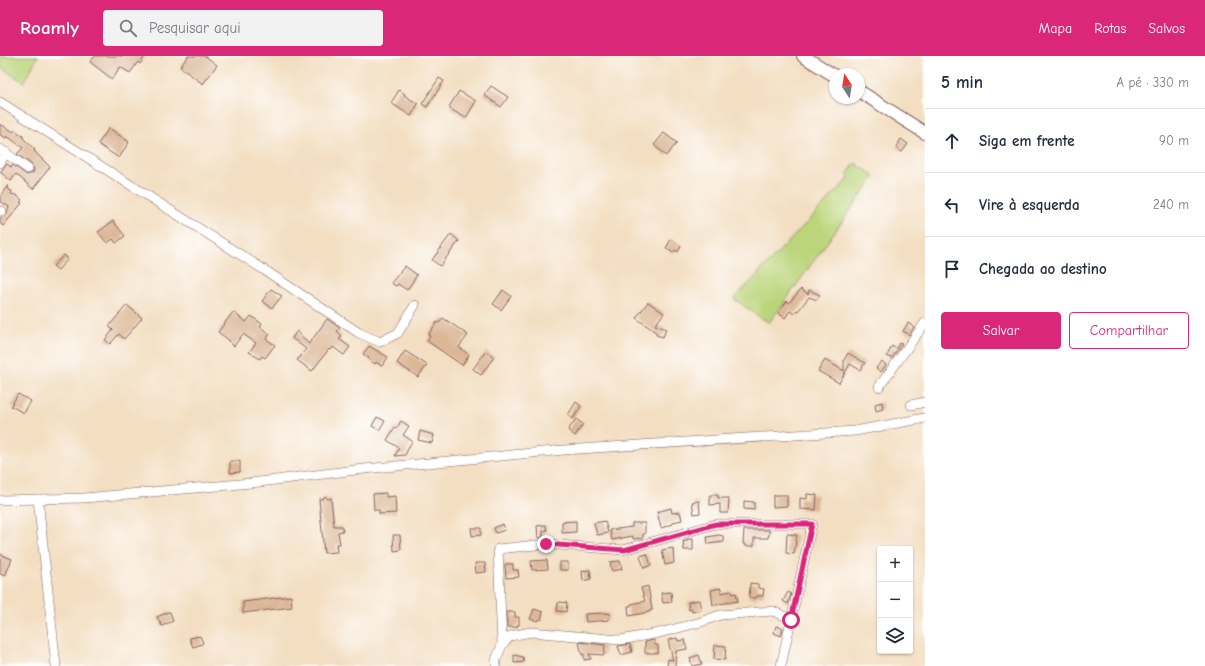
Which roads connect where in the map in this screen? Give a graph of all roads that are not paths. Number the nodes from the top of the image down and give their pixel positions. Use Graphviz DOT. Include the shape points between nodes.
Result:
graph roads {
  1 [pos="803,56"];
  2 [pos="829,72"];
  3 [pos="865,95"];
  4 [pos="0,102"];
  5 [pos="925,133"];
  6 [pos="3,151"];
  7 [pos="0,163"];
  8 [pos="28,169"];
  9 [pos="416,305"];
  10 [pos="925,323"];
  11 [pos="879,387"];
  12 [pos="925,402"];
  13 [pos="911,405"];
  14 [pos="925,418"];
  15 [pos="38,499"];
  16 [pos="0,500"];
  17 [pos="791,620"];
  18 [pos="502,645"];
  19 [pos="56,666"];
  20 [pos="496,666"];
  21 [pos="781,666"];
  1 -- 2 [label="street"];
  3 -- 5 [label="street"];
  4 -- 9 [label="street" via="359,333 380,342 398,333"];
  6 -- 7 [label="street"];
  6 -- 8 [label="street"];
  10 -- 11 [label="street"];
  12 -- 13 [label="street"];
  14 -- 15 [label="street" via="855,431 564,450 84,498"];
  15 -- 16 [label="street"];
  15 -- 19 [label="street"];
  17 -- 18 [label="street" via="773,611 720,615 666,631 620,640 531,632 510,636"];
  17 -- 18 [label="street" via="812,524 716,524 624,550 546,544 498,549"];
  17 -- 21 [label="street"];
  18 -- 20 [label="street"];
}
